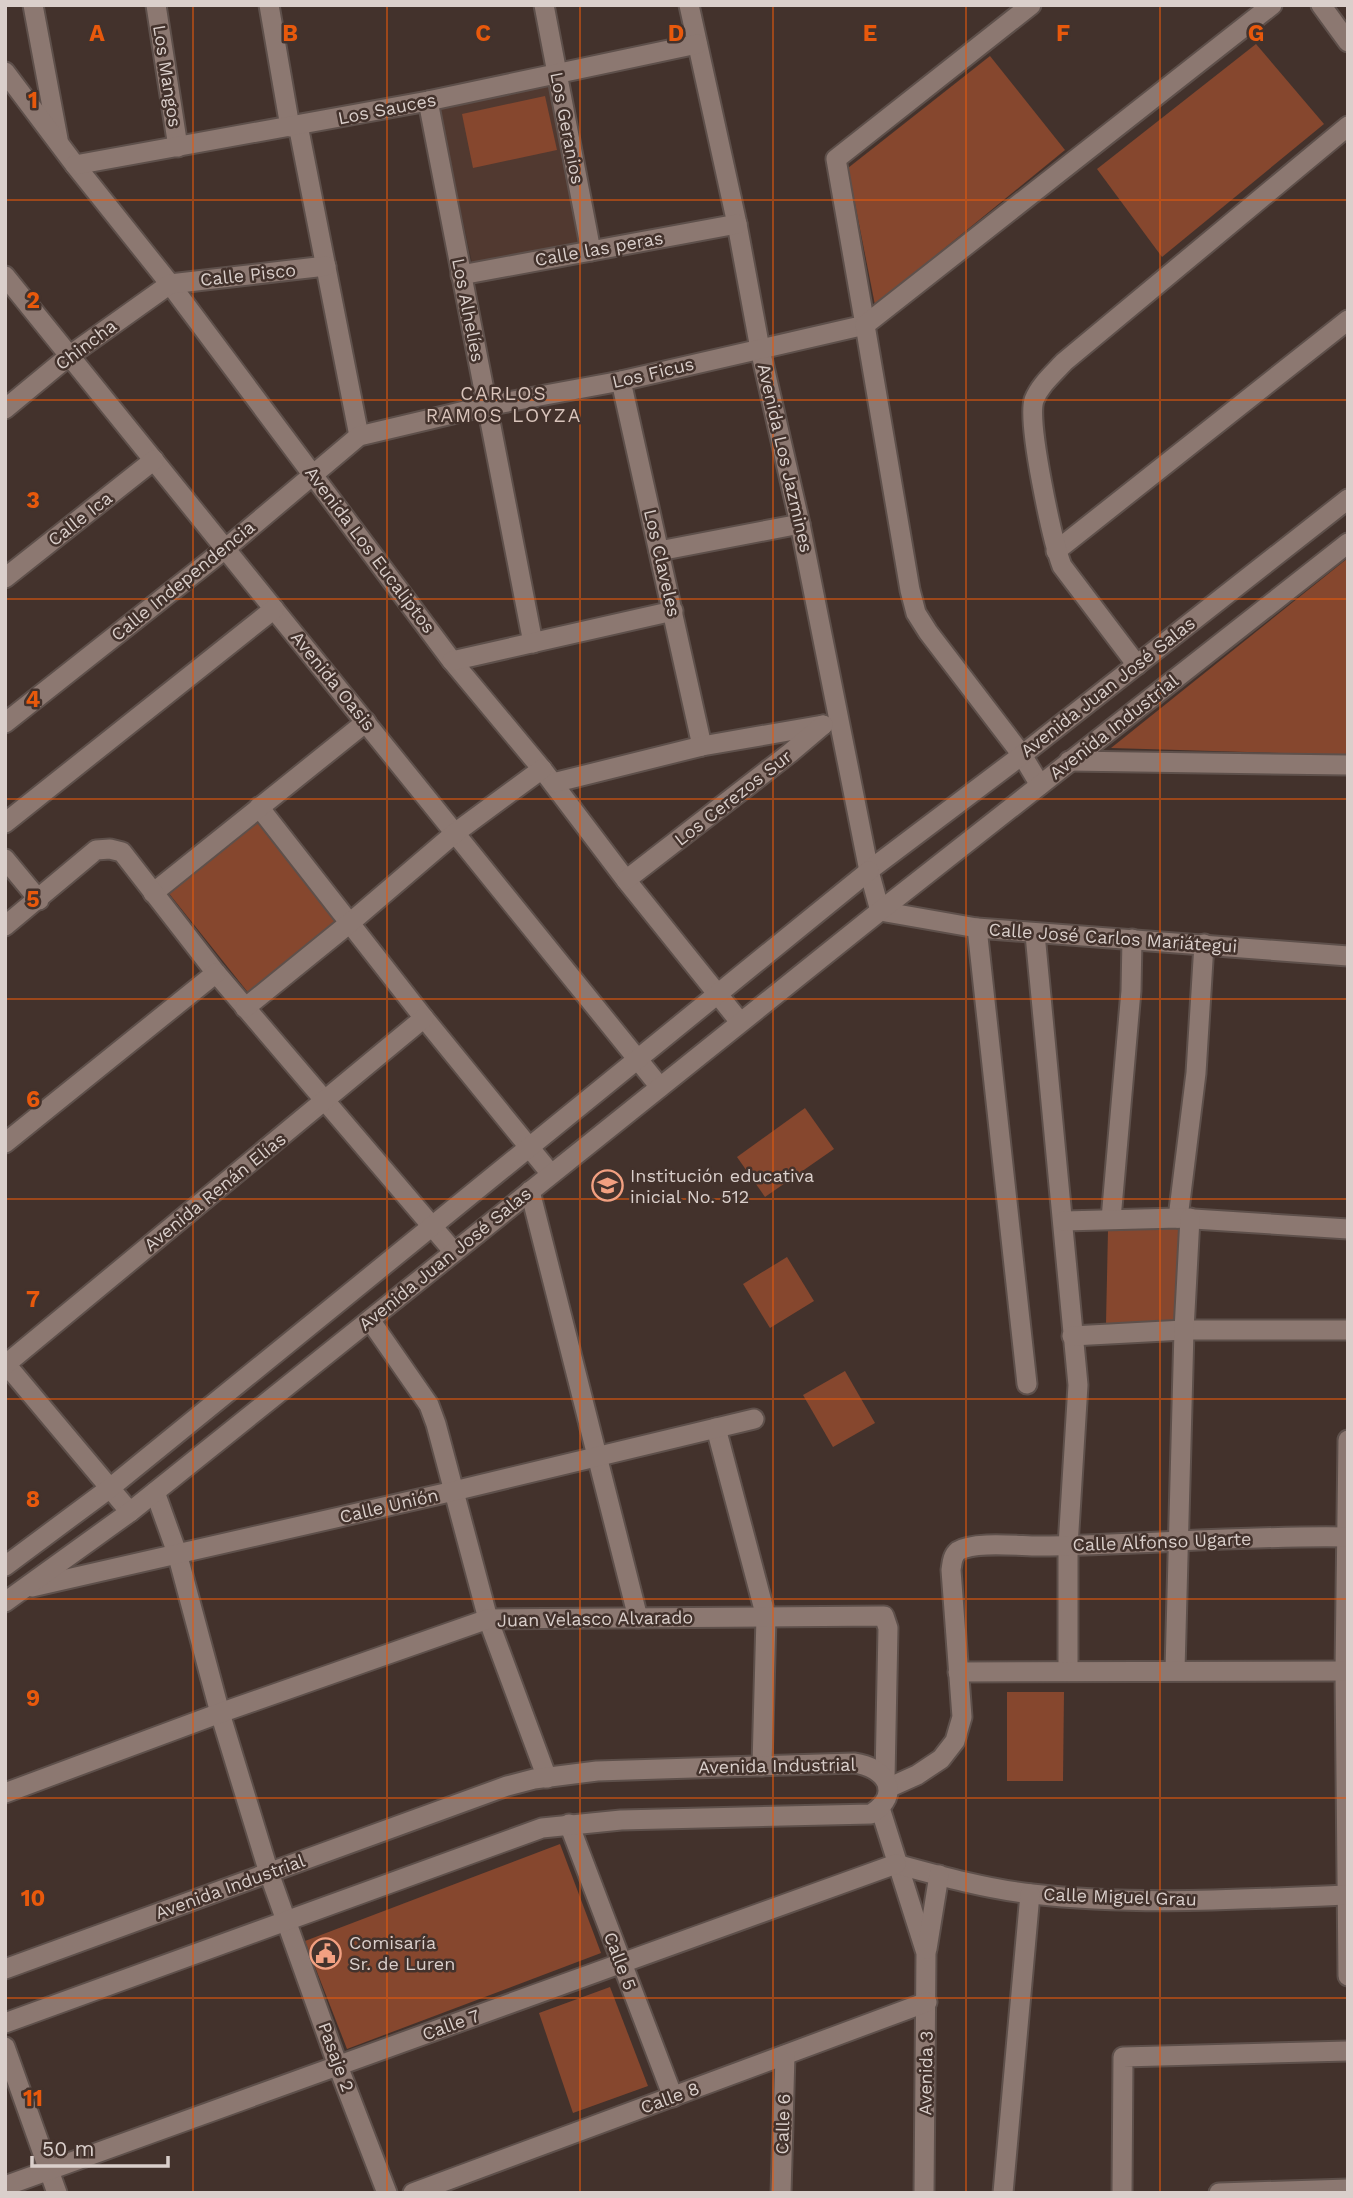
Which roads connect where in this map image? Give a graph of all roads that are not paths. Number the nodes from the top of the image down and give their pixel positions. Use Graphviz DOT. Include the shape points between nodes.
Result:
graph roads {
  1 [pos="33,5"];
  2 [pos="156,5"];
  3 [pos="269,5"];
  4 [pos="544,5"];
  5 [pos="689,5"];
  6 [pos="1031,5"];
  7 [pos="1272,5"];
  8 [pos="1321,5"];
  9 [pos="1348,42"];
  10 [pos="697,44"];
  11 [pos="557,74"];
  12 [pos="9,84"];
  13 [pos="428,101"];
  14 [pos="294,126"];
  15 [pos="1348,126"];
  16 [pos="58,144"];
  17 [pos="178,148"];
  18 [pos="75,165"];
  19 [pos="737,224"];
  20 [pos="591,251"];
  21 [pos="326,266"];
  22 [pos="461,275"];
  23 [pos="5,276"];
  24 [pos="170,284"];
  25 [pos="1348,320"];
  26 [pos="865,325"];
  27 [pos="760,349"];
  28 [pos="69,356"];
  29 [pos="621,381"];
  30 [pos="486,406"];
  31 [pos="5,409"];
  32 [pos="359,436"];
  33 [pos="154,460"];
  34 [pos="313,473"];
  35 [pos="1348,499"];
  36 [pos="800,524"];
  37 [pos="1348,543"];
  38 [pos="225,549"];
  39 [pos="659,551"];
  40 [pos="1056,551"];
  41 [pos="5,578"];
  42 [pos="274,609"];
  43 [pos="673,611"];
  44 [pos="533,643"];
  45 [pos="452,661"];
  46 [pos="1137,665"];
  47 [pos="830,719"];
  48 [pos="366,722"];
  49 [pos="5,723"];
  50 [pos="702,746"];
  51 [pos="1022,755"];
  52 [pos="1069,761"];
  53 [pos="1348,765"];
  54 [pos="547,776"];
  55 [pos="1040,785"];
  56 [pos="259,807"];
  57 [pos="5,823"];
  58 [pos="455,832"];
  59 [pos="5,859"];
  60 [pos="868,872"];
  61 [pos="626,880"];
  62 [pos="153,893"];
  63 [pos="39,900"];
  64 [pos="880,911"];
  65 [pos="351,922"];
  66 [pos="5,926"];
  67 [pos="977,928"];
  68 [pos="1035,934"];
  69 [pos="1132,939"];
  70 [pos="1204,944"];
  71 [pos="1348,956"];
  72 [pos="216,973"];
  73 [pos="717,994"];
  74 [pos="245,1008"];
  75 [pos="424,1018"];
  76 [pos="740,1023"];
  77 [pos="638,1059"];
  78 [pos="660,1087"];
  79 [pos="324,1102"];
  80 [pos="5,1143"];
  81 [pos="529,1147"];
  82 [pos="551,1174"];
  83 [pos="530,1191"];
  84 [pos="1184,1218"];
  85 [pos="1111,1219"];
  86 [pos="1064,1221"];
  87 [pos="432,1226"];
  88 [pos="1348,1229"];
  89 [pos="454,1252"];
  90 [pos="370,1320"];
  91 [pos="1184,1330"];
  92 [pos="1348,1330"];
  93 [pos="1072,1336"];
  94 [pos="6,1364"];
  95 [pos="1027,1384"];
  96 [pos="754,1419"];
  97 [pos="716,1428"];
  98 [pos="1348,1440"];
  99 [pos="598,1457"];
  100 [pos="110,1488"];
  101 [pos="155,1492"];
  102 [pos="454,1492"];
  103 [pos="130,1512"];
  104 [pos="1347,1537"];
  105 [pos="1178,1540"];
  106 [pos="1068,1546"];
  107 [pos="177,1553"];
  108 [pos="5,1566"];
  109 [pos="14,1591"];
  110 [pos="5,1602"];
  111 [pos="766,1617"];
  112 [pos="638,1618"];
  113 [pos="488,1619"];
  114 [pos="1068,1671"];
  115 [pos="1175,1671"];
  116 [pos="1345,1671"];
  117 [pos="958,1672"];
  118 [pos="220,1713"];
  119 [pos="762,1766"];
  120 [pos="547,1778"];
  121 [pos="887,1783"];
  122 [pos="5,1793"];
  123 [pos="880,1808"];
  124 [pos="569,1824"];
  125 [pos="896,1864"];
  126 [pos="269,1873"];
  127 [pos="939,1875"];
  128 [pos="1030,1894"];
  129 [pos="1347,1895"];
  130 [pos="288,1920"];
  131 [pos="926,1953"];
  132 [pos="621,1963"];
  133 [pos="5,1969"];
  134 [pos="1348,1976"];
  135 [pos="927,2003"];
  136 [pos="5,2023"];
  137 [pos="5,2047"];
  138 [pos="1348,2051"];
  139 [pos="785,2055"];
  140 [pos="338,2066"];
  141 [pos="673,2096"];
  142 [pos="49,2170"];
  143 [pos="5,2186"];
  144 [pos="1348,2189"];
  145 [pos="57,2193"];
  146 [pos="387,2193"];
  147 [pos="413,2193"];
  148 [pos="781,2193"];
  149 [pos="924,2193"];
  150 [pos="1003,2193"];
  151 [pos="1122,2193"];
  152 [pos="1219,2193"];
  1 -- 16 [label="street"];
  2 -- 17 [label="street, Los Mangos"];
  3 -- 14 [label="street"];
  4 -- 11 [label="street, Los Geranios"];
  5 -- 10 [label="street, Avenida Los Jazmines"];
  6 -- 26 [label="street" via="835,159"];
  7 -- 26 [label="street"];
  8 -- 9 [label="street"];
  10 -- 11 [label="street, Los Sauces"];
  10 -- 19 [label="street, Avenida Los Jazmines"];
  11 -- 13 [label="street, Los Sauces"];
  11 -- 20 [label="street, Los Geranios"];
  12 -- 16 [label="street, Avenida Los Eucaliptos"];
  13 -- 14 [label="street, Los Sauces"];
  13 -- 22 [label="street, Los Alhelíes"];
  14 -- 17 [label="street, Los Sauces"];
  14 -- 21 [label="street"];
  15 -- 40 [label="street" via="1099,332 1042,385 1032,417"];
  16 -- 18 [label="street, Avenida Los Eucaliptos"];
  17 -- 18 [label="street, Los Sauces"];
  18 -- 24 [label="street, Avenida Los Eucaliptos"];
  19 -- 20 [label="street, Calle las peras"];
  19 -- 27 [label="street, Avenida Los Jazmines"];
  20 -- 22 [label="street, Calle las peras"];
  21 -- 24 [label="street, Calle Pisco"];
  21 -- 32 [label="street"];
  22 -- 30 [label="street, Los Alhelíes"];
  23 -- 28 [label="street, Avenida Oasis"];
  24 -- 28 [label="street, Chincha"];
  24 -- 34 [label="street, Avenida Los Eucaliptos"];
  25 -- 40 [label="street"];
  26 -- 27 [label="street, Los Ficus"];
  26 -- 51 [label="street" via="916,613"];
  27 -- 29 [label="street, Los Ficus"];
  27 -- 36 [label="street, Avenida Los Jazmines"];
  28 -- 31 [label="street, Chincha"];
  28 -- 33 [label="street, Avenida Oasis"];
  29 -- 30 [label="street, Los Ficus"];
  29 -- 39 [label="street, Los Claveles"];
  30 -- 32 [label="street, Los Ficus"];
  30 -- 44 [label="street, Los Alhelíes"];
  32 -- 34 [label="street, Calle Independencia"];
  33 -- 38 [label="street, Avenida Oasis"];
  33 -- 41 [label="street, Calle Ica"];
  34 -- 38 [label="street, Calle Independencia"];
  34 -- 45 [label="street, Avenida Los Eucaliptos"];
  35 -- 46 [label="street, Avenida Juan José Salas"];
  36 -- 39 [label="street"];
  36 -- 47 [label="street, Avenida Los Jazmines"];
  37 -- 52 [label="street, Avenida Industrial"];
  38 -- 42 [label="street, Avenida Oasis"];
  38 -- 49 [label="street, Calle Independencia"];
  39 -- 43 [label="street, Los Claveles"];
  40 -- 46 [label="street" via="1062,566"];
  42 -- 48 [label="street, Avenida Oasis"];
  42 -- 57 [label="street"];
  43 -- 44 [label="street"];
  43 -- 50 [label="street, Los Claveles"];
  44 -- 45 [label="street"];
  45 -- 54 [label="street, Avenida Los Eucaliptos"];
  46 -- 51 [label="street, Avenida Juan José Salas"];
  47 -- 50 [label="street"];
  47 -- 60 [label="street, Avenida Los Jazmines"];
  47 -- 61 [label="street, Los Cerezos Sur"];
  48 -- 56 [label="street"];
  48 -- 58 [label="street, Avenida Oasis"];
  50 -- 54 [label="street"];
  51 -- 55 [label="street"];
  51 -- 60 [label="street, Avenida Juan José Salas"];
  52 -- 53 [label="street"];
  52 -- 55 [label="street, Avenida Industrial"];
  54 -- 58 [label="street"];
  54 -- 61 [label="street, Avenida Los Eucaliptos"];
  55 -- 64 [label="street, Avenida Industrial"];
  56 -- 62 [label="street"];
  56 -- 65 [label="street"];
  58 -- 65 [label="street"];
  58 -- 77 [label="street, Avenida Oasis"];
  59 -- 63 [label="street"];
  60 -- 64 [label="street, Avenida Los Jazmines"];
  60 -- 73 [label="street, Avenida Juan José Salas"];
  61 -- 73 [label="street, Avenida Los Eucaliptos"];
  62 -- 63 [label="street" via="122,852 110,849 96,850"];
  62 -- 72 [label="street"];
  63 -- 66 [label="street"];
  64 -- 67 [label="street, Calle José Carlos Mariátegui"];
  64 -- 76 [label="street, Avenida Juan José Salas"];
  65 -- 74 [label="street"];
  65 -- 75 [label="street"];
  67 -- 68 [label="street, Calle José Carlos Mariátegui"];
  67 -- 95 [label="street"];
  68 -- 69 [label="street, Calle José Carlos Mariátegui"];
  68 -- 86 [label="street"];
  69 -- 70 [label="street, Calle José Carlos Mariátegui"];
  69 -- 85 [label="street"];
  70 -- 71 [label="street, Calle José Carlos Mariátegui"];
  70 -- 84 [label="street"];
  72 -- 74 [label="street"];
  72 -- 80 [label="street"];
  73 -- 76 [label="street, Avenida Los Eucaliptos"];
  73 -- 77 [label="street, Avenida Juan José Salas"];
  74 -- 79 [label="street"];
  75 -- 79 [label="street, Avenida Renán Elías"];
  75 -- 81 [label="street"];
  76 -- 78 [label="street, Avenida Juan José Salas"];
  77 -- 78 [label="street, Avenida Oasis"];
  77 -- 81 [label="street, Avenida Juan José Salas"];
  78 -- 82 [label="street, Avenida Juan José Salas"];
  79 -- 87 [label="street"];
  79 -- 94 [label="street, Avenida Renán Elías"];
  81 -- 82 [label="street"];
  81 -- 87 [label="street, Avenida Juan José Salas"];
  82 -- 83 [label="street, Avenida Juan José Salas"];
  83 -- 89 [label="street, Avenida Juan José Salas"];
  83 -- 99 [label="street"];
  84 -- 85 [label="street"];
  84 -- 88 [label="street"];
  84 -- 91 [label="street"];
  85 -- 86 [label="street"];
  86 -- 93 [label="street"];
  87 -- 89 [label="street"];
  87 -- 100 [label="street, Avenida Juan José Salas"];
  89 -- 90 [label="street, Avenida Juan José Salas"];
  90 -- 101 [label="street, Avenida Juan José Salas"];
  90 -- 102 [label="street" via="429,1405"];
  91 -- 92 [label="street"];
  91 -- 93 [label="street"];
  91 -- 105 [label="street"];
  93 -- 106 [label="street" via="1077,1385"];
  94 -- 100 [label="street"];
  96 -- 97 [label="street, Calle Unión"];
  97 -- 99 [label="street, Calle Unión"];
  97 -- 111 [label="street"];
  98 -- 104 [label="street"];
  99 -- 102 [label="street, Calle Unión"];
  99 -- 112 [label="street"];
  100 -- 103 [label="street"];
  100 -- 108 [label="street, Avenida Juan José Salas"];
  101 -- 103 [label="street, Avenida Juan José Salas"];
  101 -- 107 [label="street, Pasaje 2"];
  102 -- 107 [label="street, Calle Unión"];
  102 -- 113 [label="street"];
  103 -- 109 [label="street, Avenida Juan José Salas"];
  104 -- 105 [label="street, Calle Alfonso Ugarte"];
  104 -- 116 [label="street"];
  105 -- 106 [label="street, Calle Alfonso Ugarte"];
  105 -- 115 [label="street"];
  106 -- 114 [label="street"];
  106 -- 117 [label="street, Calle Alfonso Ugarte" via="975,1546 958,1551 951,1570"];
  107 -- 109 [label="street, Calle Unión"];
  107 -- 118 [label="street, Pasaje 2"];
  109 -- 110 [label="street, Avenida Juan José Salas"];
  111 -- 112 [label="street, Juan Velasco Alvarado"];
  111 -- 119 [label="street"];
  111 -- 121 [label="street, Juan Velasco Alvarado" via="884,1616 888,1628"];
  112 -- 113 [label="street, Juan Velasco Alvarado"];
  113 -- 118 [label="street, Juan Velasco Alvarado"];
  113 -- 120 [label="street"];
  114 -- 115 [label="street"];
  114 -- 117 [label="street"];
  115 -- 116 [label="street"];
  116 -- 129 [label="street"];
  117 -- 121 [label="street" via="962,1717 955,1741 941,1759 917,1775"];
  118 -- 122 [label="street, Juan Velasco Alvarado"];
  118 -- 126 [label="street, Pasaje 2"];
  119 -- 120 [label="street, Avenida Industrial" via="617,1770"];
  119 -- 121 [label="street, Avenida Industrial" via="854,1763 880,1772"];
  120 -- 126 [label="street, Avenida Industrial" via="507,1786"];
  121 -- 123 [label="street" via="887,1798"];
  123 -- 124 [label="street" via="871,1814"];
  123 -- 125 [label="street, Avenida 3"];
  124 -- 130 [label="street" via="542,1828"];
  124 -- 132 [label="street, Calle 5"];
  125 -- 127 [label="street, Calle Miguel Grau"];
  125 -- 131 [label="street, Avenida 3"];
  125 -- 132 [label="street, Calle 7"];
  126 -- 130 [label="street, Pasaje 2"];
  126 -- 133 [label="street, Avenida Industrial"];
  127 -- 128 [label="street, Calle Miguel Grau"];
  127 -- 131 [label="street, Avenida 3"];
  128 -- 129 [label="street, Calle Miguel Grau" via="1219,1900"];
  128 -- 150 [label="street"];
  129 -- 134 [label="street"];
  130 -- 136 [label="street"];
  130 -- 140 [label="street, Pasaje 2"];
  131 -- 135 [label="street, Avenida 3"];
  132 -- 140 [label="street, Calle 7"];
  132 -- 141 [label="street, Calle 5"];
  135 -- 139 [label="street, Calle 8"];
  135 -- 149 [label="street, Avenida 3"];
  137 -- 142 [label="street"];
  138 -- 151 [label="street" via="1123,2057"];
  139 -- 141 [label="street, Calle 8"];
  139 -- 148 [label="street, Calle 6"];
  140 -- 142 [label="street, Calle 7"];
  140 -- 146 [label="street, Pasaje 2"];
  141 -- 147 [label="street, Calle 8"];
  142 -- 143 [label="street, Calle 7"];
  142 -- 145 [label="street"];
  144 -- 152 [label="street"];
}
